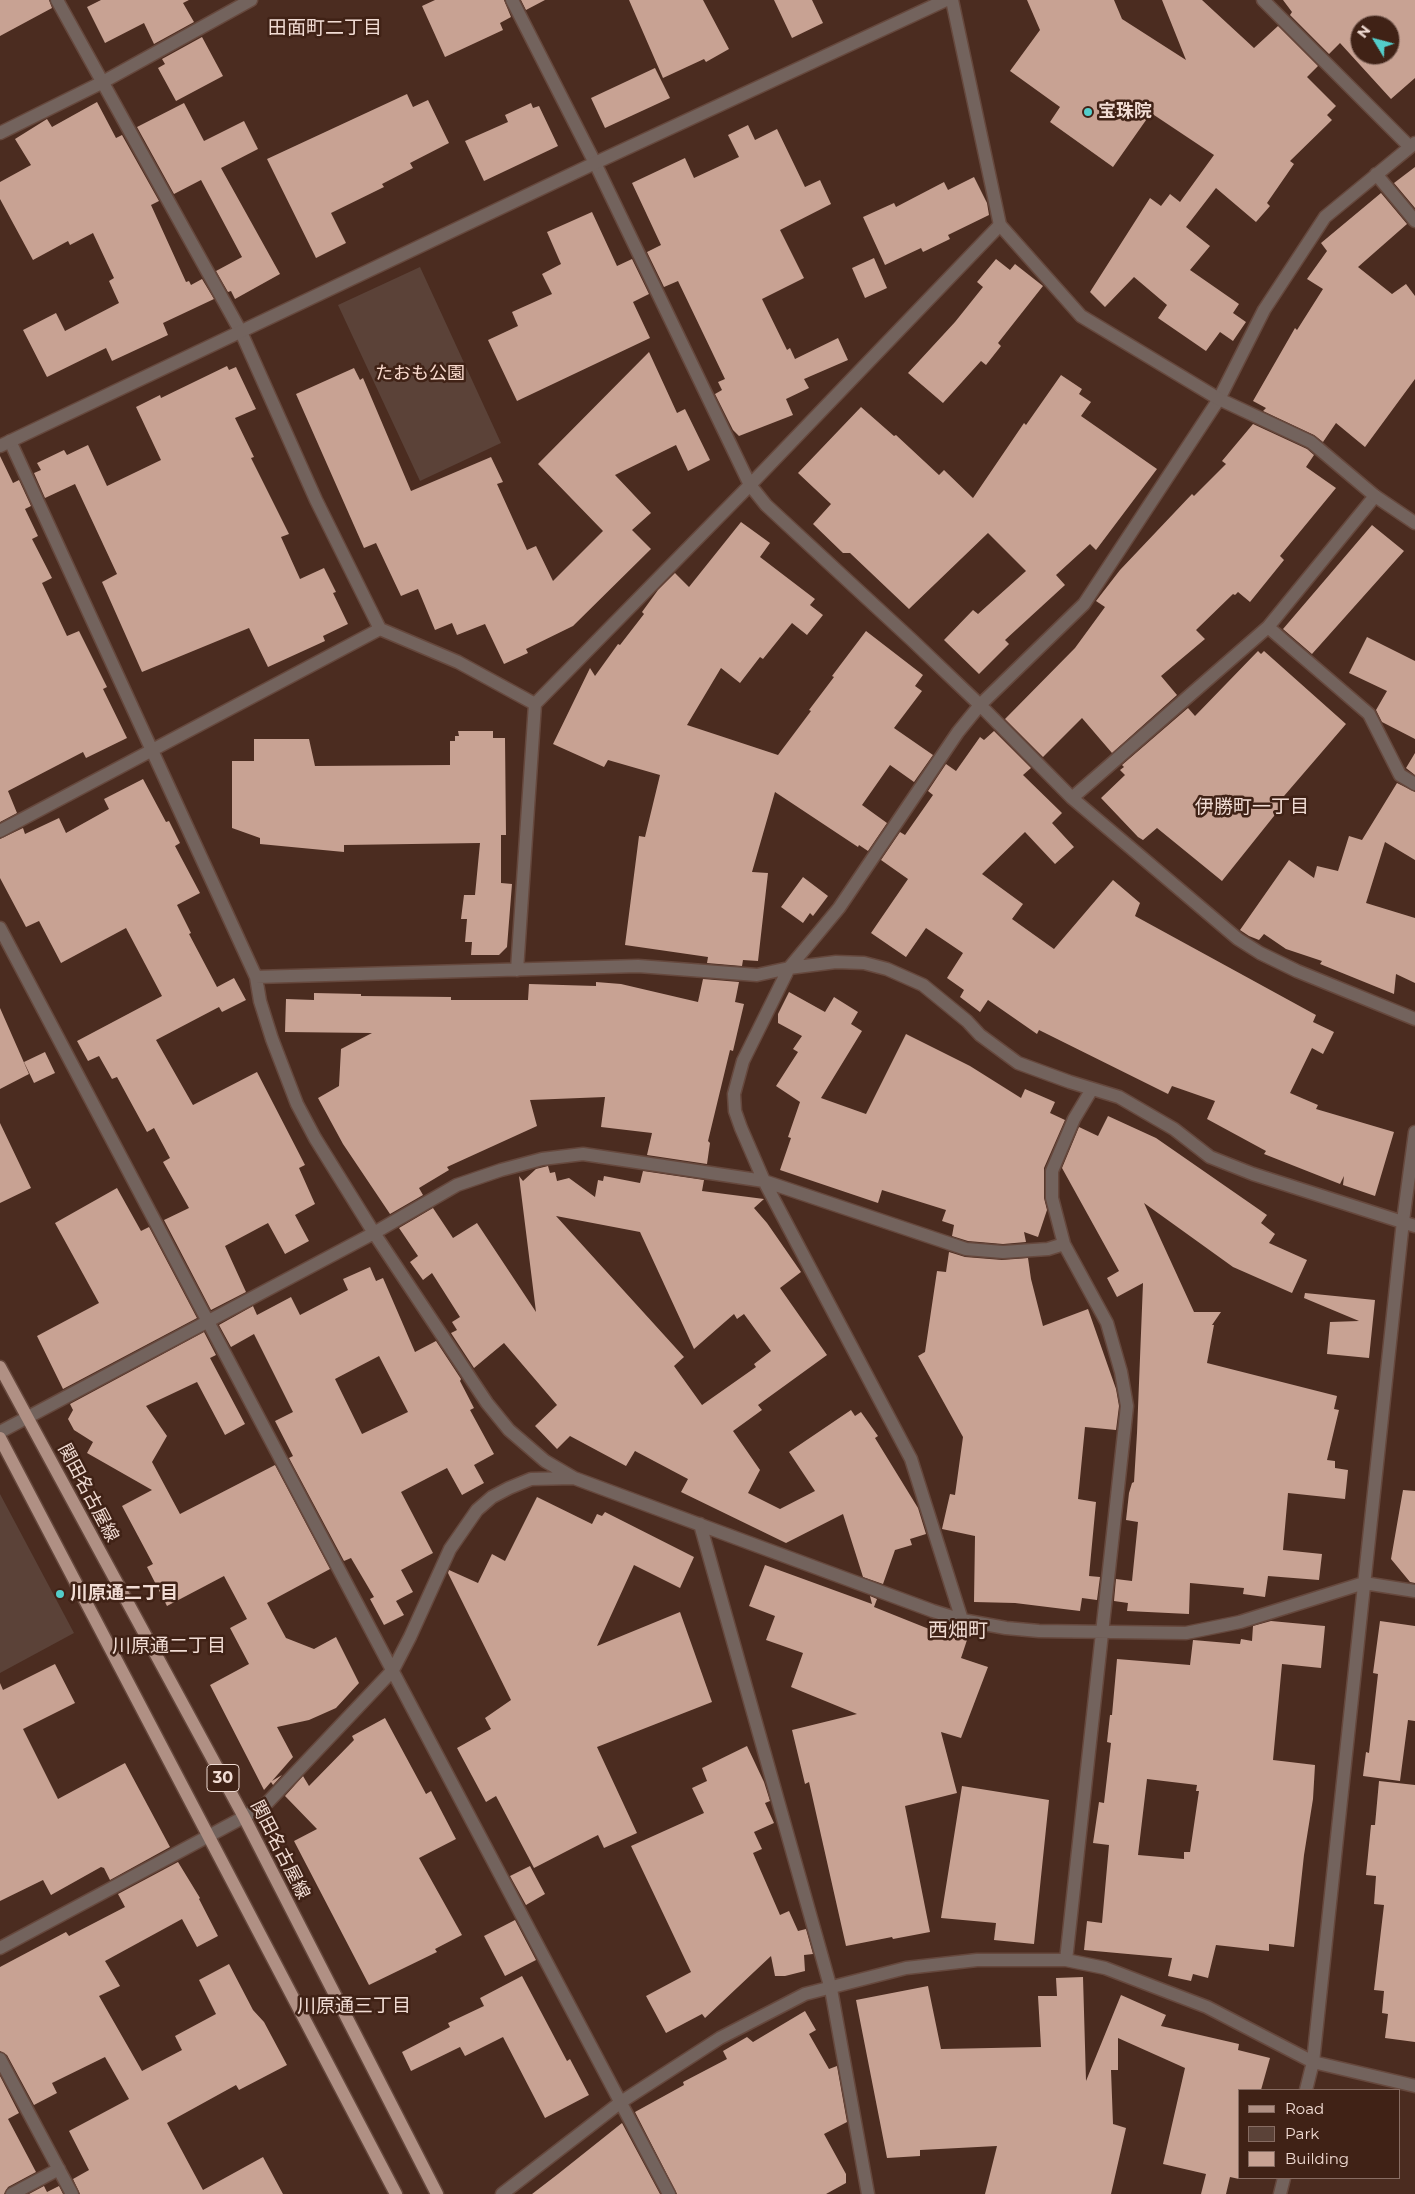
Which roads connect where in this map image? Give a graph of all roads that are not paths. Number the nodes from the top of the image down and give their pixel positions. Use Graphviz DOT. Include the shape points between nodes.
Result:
graph roads {
  1 [pos="57,0"];
  2 [pos="251,0"];
  3 [pos="512,0"];
  4 [pos="946,0"];
  5 [pos="952,0"];
  6 [pos="1263,0"];
  7 [pos="102,83"];
  8 [pos="0,134"];
  9 [pos="1412,145"];
  10 [pos="595,163"];
  11 [pos="1376,174"];
  12 [pos="1415,221"];
  13 [pos="1000,224"];
  14 [pos="241,332"];
  15 [pos="1219,399"];
  16 [pos="5,443"];
  17 [pos="750,485"];
  18 [pos="1375,496"];
  19 [pos="1415,523"];
  20 [pos="1268,627"];
  21 [pos="380,629"];
  22 [pos="535,704"];
  23 [pos="980,705"];
  24 [pos="153,749"];
  25 [pos="1415,784"];
  26 [pos="1072,798"];
  27 [pos="0,831"];
  28 [pos="0,928"];
  29 [pos="789,968"];
  30 [pos="518,970"];
  31 [pos="256,977"];
  32 [pos="1415,1019"];
  33 [pos="1092,1089"];
  34 [pos="1415,1132"];
  35 [pos="764,1181"];
  36 [pos="1409,1224"];
  37 [pos="374,1233"];
  38 [pos="1064,1244"];
  39 [pos="208,1323"];
  40 [pos="0,1366"];
  41 [pos="26,1416"];
  42 [pos="0,1432"];
  43 [pos="0,1438"];
  44 [pos="574,1478"];
  45 [pos="700,1524"];
  46 [pos="1364,1583"];
  47 [pos="1415,1591"];
  48 [pos="962,1620"];
  49 [pos="1101,1631"];
  50 [pos="392,1670"];
  51 [pos="244,1817"];
  52 [pos="208,1836"];
  53 [pos="0,1948"];
  54 [pos="1066,1960"];
  55 [pos="831,1989"];
  56 [pos="0,2059"];
  57 [pos="1313,2062"];
  58 [pos="1415,2086"];
  59 [pos="1306,2089"];
  60 [pos="621,2102"];
  61 [pos="59,2169"];
  62 [pos="1284,2179"];
  63 [pos="12,2194"];
  64 [pos="72,2194"];
  65 [pos="396,2194"];
  66 [pos="437,2194"];
  67 [pos="502,2194"];
  68 [pos="669,2194"];
  69 [pos="868,2194"];
  70 [pos="1280,2194"];
  1 -- 7 [label="street"];
  2 -- 7 [label="street"];
  3 -- 10 [label="street"];
  4 -- 10 [label="street"];
  5 -- 13 [label="street"];
  6 -- 9 [label="street"];
  7 -- 8 [label="street"];
  7 -- 14 [label="street"];
  9 -- 11 [label="street"];
  10 -- 14 [label="street"];
  10 -- 17 [label="street"];
  11 -- 12 [label="street"];
  11 -- 15 [label="street" via="1325,217 1264,310"];
  13 -- 15 [label="street" via="1081,316"];
  13 -- 17 [label="street"];
  14 -- 16 [label="street"];
  14 -- 21 [label="street" via="316,500"];
  15 -- 18 [label="street" via="1311,442"];
  15 -- 23 [label="street" via="1084,604"];
  16 -- 24 [label="street"];
  17 -- 22 [label="street"];
  17 -- 23 [label="street" via="766,505"];
  18 -- 19 [label="street"];
  18 -- 20 [label="street"];
  20 -- 25 [label="street" via="1369,714 1400,775"];
  20 -- 26 [label="street"];
  21 -- 22 [label="street" via="458,662"];
  21 -- 24 [label="street"];
  22 -- 30 [label="street"];
  23 -- 26 [label="street"];
  23 -- 29 [label="street" via="958,732 839,908"];
  24 -- 27 [label="street"];
  24 -- 31 [label="street"];
  26 -- 32 [label="street" via="1238,939 1297,971"];
  28 -- 39 [label="street"];
  29 -- 30 [label="street" via="757,975 638,966"];
  29 -- 33 [label="street" via="836,962 864,963 903,975 923,985 1018,1063"];
  29 -- 35 [label="street" via="743,1061 734,1094 735,1111"];
  30 -- 31 [label="street"];
  31 -- 37 [label="street" via="270,1031 297,1104"];
  33 -- 36 [label="street" via="1119,1097 1174,1129 1210,1157"];
  33 -- 38 [label="street" via="1074,1119 1052,1171 1052,1198"];
  34 -- 36 [label="street"];
  35 -- 37 [label="street" via="583,1154 542,1159 457,1185"];
  35 -- 38 [label="street" via="966,1249 1003,1252"];
  35 -- 48 [label="street" via="911,1459"];
  36 -- 46 [label="street"];
  37 -- 39 [label="street"];
  37 -- 44 [label="street" via="509,1430 545,1461"];
  38 -- 49 [label="street" via="1107,1323 1127,1406"];
  39 -- 41 [label="street"];
  39 -- 50 [label="street"];
  40 -- 41 [label="main road, 関田名古屋線 / 30"];
  41 -- 42 [label="street"];
  41 -- 51 [label="main road, 関田名古屋線 / 30"];
  43 -- 52 [label="main road, 30"];
  44 -- 45 [label="street"];
  44 -- 50 [label="street" via="531,1479 492,1497 477,1510 450,1549"];
  45 -- 48 [label="street"];
  45 -- 55 [label="street"];
  46 -- 47 [label="street"];
  46 -- 49 [label="street" via="1240,1622 1186,1633"];
  46 -- 57 [label="street"];
  48 -- 49 [label="street" via="1039,1631"];
  49 -- 54 [label="street"];
  50 -- 51 [label="street" via="268,1802"];
  50 -- 60 [label="street"];
  51 -- 52 [label="street"];
  51 -- 66 [label="main road, 関田名古屋線 / 30"];
  52 -- 53 [label="street"];
  52 -- 65 [label="main road, 30"];
  54 -- 55 [label="street" via="977,1960 906,1968"];
  54 -- 57 [label="street" via="1105,1968 1206,2007"];
  55 -- 60 [label="street" via="805,1994 720,2038"];
  55 -- 69 [label="street"];
  56 -- 61 [label="street"];
  57 -- 58 [label="street"];
  57 -- 59 [label="street"];
  60 -- 67 [label="street"];
  60 -- 68 [label="street"];
  61 -- 63 [label="street"];
  61 -- 64 [label="street"];
  62 -- 70 [label="street"];
}
